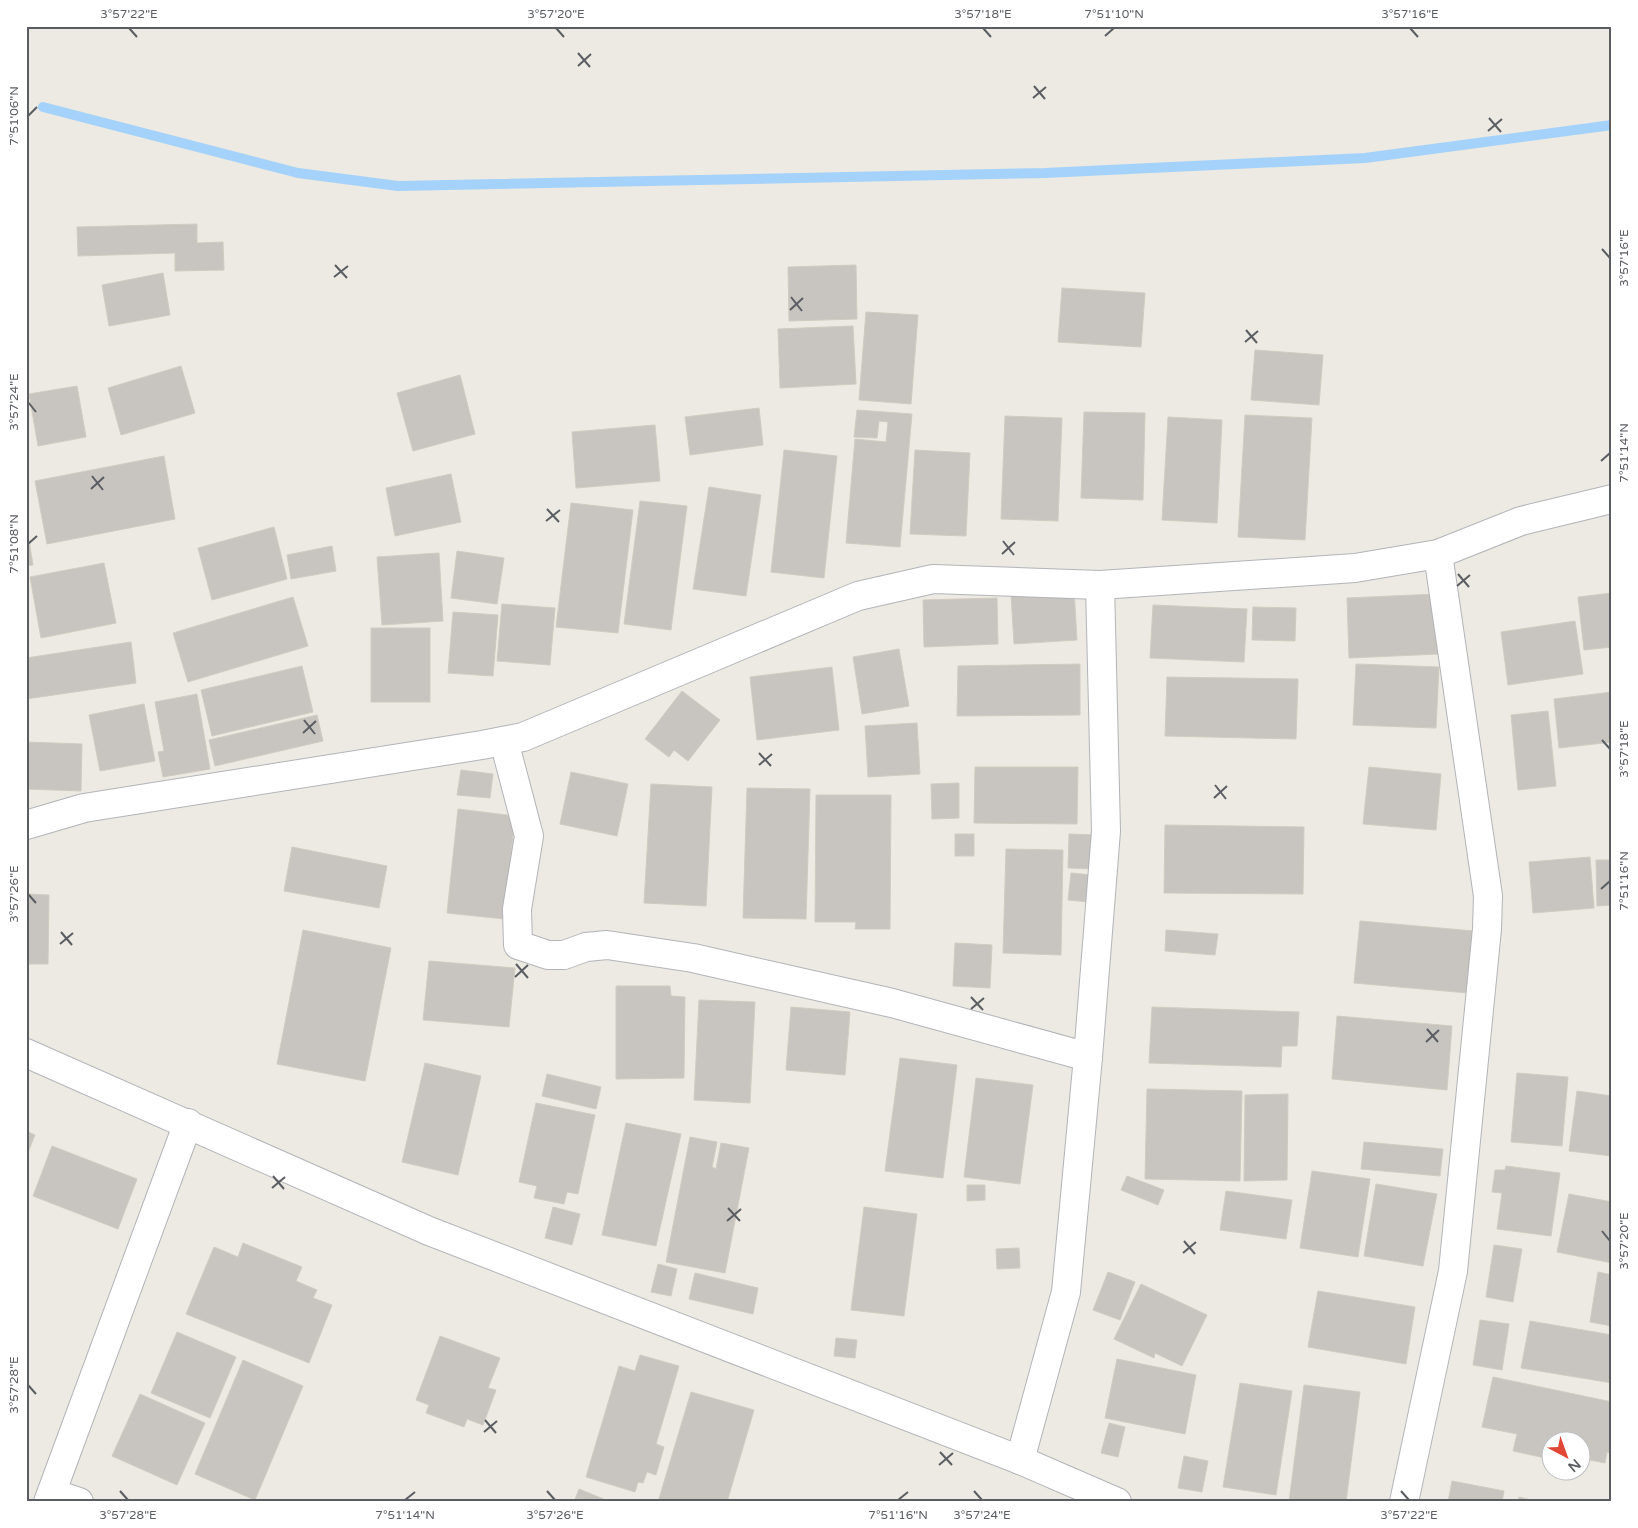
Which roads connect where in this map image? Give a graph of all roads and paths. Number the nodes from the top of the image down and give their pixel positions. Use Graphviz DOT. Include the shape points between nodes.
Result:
graph roads {
  1 [pos="1612,499"];
  2 [pos="1438,554"];
  3 [pos="1100,585"];
  4 [pos="504,741"];
  5 [pos="26,825"];
  6 [pos="26,1053"];
  7 [pos="1088,1057"];
  8 [pos="188,1123"];
  9 [pos="1020,1460"];
  10 [pos="50,1497"];
  11 [pos="79,1502"];
  12 [pos="1117,1502"];
  13 [pos="1404,1502"];
  1 -- 2 [label="street" via="1521,521"];
  2 -- 3 [label="street" via="1355,568"];
  2 -- 13 [label="street" via="1488,896 1487,929 1453,1271"];
  3 -- 4 [label="street" via="933,579 858,596 523,737"];
  3 -- 7 [label="street" via="1106,831"];
  4 -- 5 [label="street" via="84,808"];
  4 -- 7 [label="street" via="529,836 517,909 518,945 548,955 564,955 586,947 606,945 693,958 892,1003"];
  6 -- 8 [label="street"];
  7 -- 9 [label="street" via="1066,1292"];
  8 -- 9 [label="street" via="429,1231"];
  8 -- 10 [label="street"];
  9 -- 12 [label="street"];
  10 -- 11 [label="street"];
}
